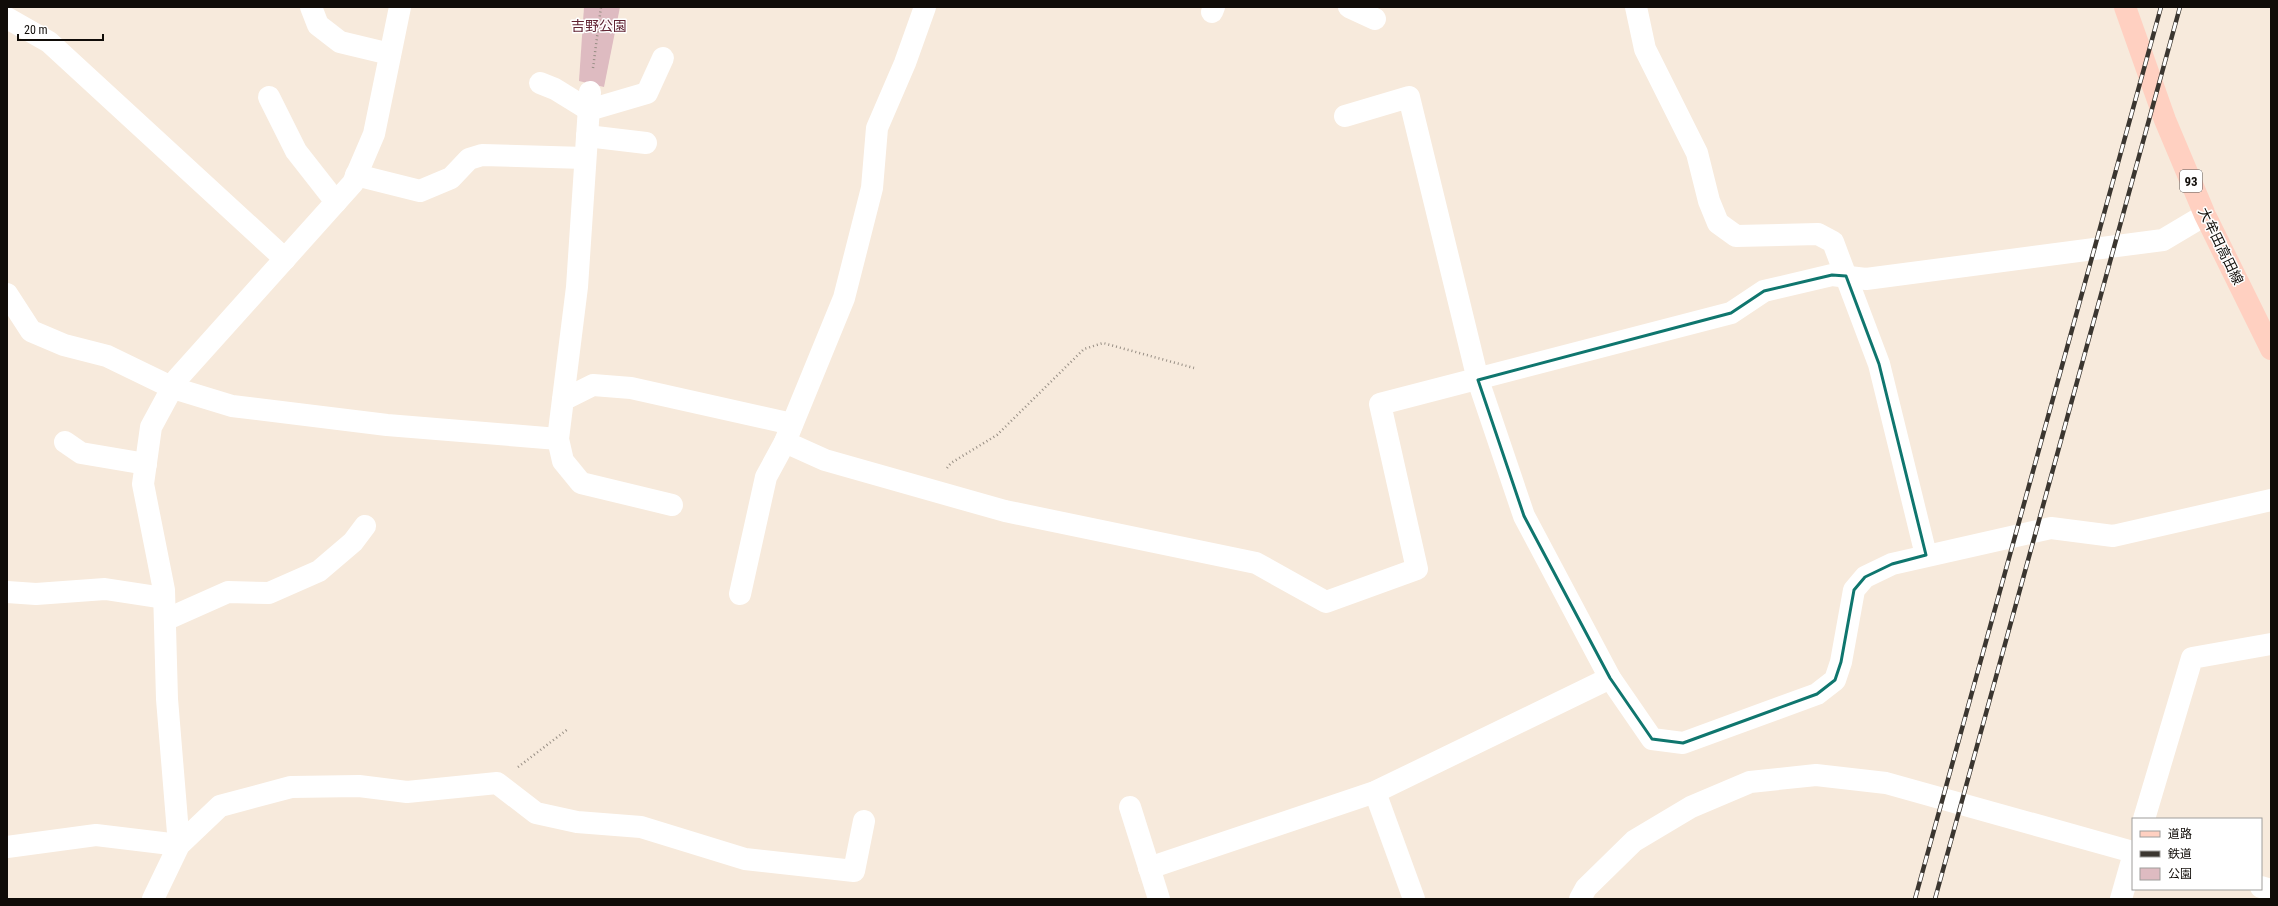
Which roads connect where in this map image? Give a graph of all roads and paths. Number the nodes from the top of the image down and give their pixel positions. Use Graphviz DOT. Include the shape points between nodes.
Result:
graph roads {
  1 [pos="311,7"];
  2 [pos="400,7"];
  3 [pos="601,7"];
  4 [pos="925,7"];
  5 [pos="1349,7"];
  6 [pos="1636,7"];
  7 [pos="2125,7"];
  8 [pos="7,18"];
  9 [pos="1375,19"];
  10 [pos="390,54"];
  11 [pos="662,58"];
  12 [pos="540,83"];
  13 [pos="269,97"];
  14 [pos="589,101"];
  15 [pos="1345,116"];
  16 [pos="587,136"];
  17 [pos="646,143"];
  18 [pos="585,158"];
  19 [pos="356,175"];
  20 [pos="336,202"];
  21 [pos="2205,215"];
  22 [pos="285,259"];
  23 [pos="1846,276"];
  24 [pos="7,294"];
  25 [pos="2271,349"];
  26 [pos="1194,368"];
  27 [pos="1478,380"];
  28 [pos="173,388"];
  29 [pos="563,400"];
  30 [pos="789,433"];
  31 [pos="558,439"];
  32 [pos="65,442"];
  33 [pos="146,464"];
  34 [pos="931,490"];
  35 [pos="2271,500"];
  36 [pos="672,505"];
  37 [pos="365,526"];
  38 [pos="1926,555"];
  39 [pos="7,592"];
  40 [pos="740,594"];
  41 [pos="164,598"];
  42 [pos="165,620"];
  43 [pos="2271,644"];
  44 [pos="1610,678"];
  45 [pos="568,729"];
  46 [pos="498,783"];
  47 [pos="1375,792"];
  48 [pos="1130,807"];
  49 [pos="2144,818"];
  50 [pos="864,821"];
  51 [pos="179,845"];
  52 [pos="7,847"];
  53 [pos="2132,852"];
  54 [pos="2132,860"];
  55 [pos="1149,868"];
  56 [pos="153,899"];
  57 [pos="1159,899"];
  58 [pos="1414,899"];
  59 [pos="1580,899"];
  60 [pos="2121,899"];
  1 -- 10 [label="street" via="318,26 340,42"];
  2 -- 10 [label="street"];
  3 -- 14 [label="path"];
  4 -- 30 [label="street" via="905,63 877,128 872,188 844,298"];
  5 -- 9 [label="street"];
  6 -- 23 [label="street" via="1646,50 1697,153 1709,201 1718,223 1736,236 1818,234 1833,242"];
  7 -- 21 [label="main road, 大牟田高田線 / 93" via="2165,120"];
  8 -- 22 [label="street" via="49,42"];
  10 -- 19 [label="street" via="374,134"];
  11 -- 14 [label="street" via="647,93"];
  12 -- 14 [label="street"];
  13 -- 20 [label="street" via="296,151"];
  14 -- 16 [label="street"];
  15 -- 27 [label="street" via="1410,98"];
  16 -- 17 [label="street"];
  16 -- 18 [label="street"];
  18 -- 19 [label="street" via="482,154 469,159 451,178 420,192"];
  18 -- 29 [label="street" via="577,287"];
  19 -- 20 [label="street" via="353,183"];
  20 -- 22 [label="street"];
  21 -- 23 [label="street" via="2163,240 1866,279"];
  21 -- 25 [label="main road, 大牟田高田線 / 93"];
  22 -- 28 [label="street" via="177,379"];
  23 -- 27 [label="street" via="1832,274 1764,291 1731,313"];
  23 -- 38 [label="street" via="1879,364"];
  24 -- 28 [label="street" via="31,332 64,345 107,356"];
  26 -- 34 [label="path" via="1103,343 1084,349 997,436 950,463"];
  27 -- 34 [label="street" via="1380,404 1417,569 1326,602 1256,563 1005,511"];
  27 -- 44 [label="street" via="1524,516"];
  28 -- 31 [label="street" via="232,406 387,425"];
  28 -- 33 [label="street" via="151,427"];
  29 -- 30 [label="street" via="593,385 631,388"];
  29 -- 31 [label="street"];
  30 -- 34 [label="street" via="826,460"];
  30 -- 40 [label="street" via="766,477"];
  31 -- 36 [label="street" via="563,461 581,483"];
  32 -- 33 [label="street" via="81,453"];
  33 -- 41 [label="street" via="143,484"];
  35 -- 38 [label="street" via="2113,536 2051,528"];
  37 -- 42 [label="street" via="353,542 319,571 270,594 228,592"];
  38 -- 44 [label="street" via="1892,564 1865,577 1854,590 1842,662 1835,680 1817,694 1683,743 1652,739"];
  39 -- 41 [label="street" via="36,594 105,589"];
  41 -- 42 [label="street"];
  42 -- 51 [label="street" via="167,699"];
  43 -- 49 [label="street" via="2192,658"];
  44 -- 47 [label="street"];
  45 -- 46 [label="path"];
  46 -- 50 [label="street" via="536,813 577,822 641,827 745,859 854,871"];
  46 -- 51 [label="street" via="407,792 359,786 291,787 220,806"];
  47 -- 55 [label="street"];
  47 -- 58 [label="street"];
  48 -- 55 [label="street"];
  51 -- 52 [label="street" via="96,835"];
  51 -- 56 [label="street"];
  53 -- 59 [label="street" via="1886,783 1816,775 1750,782 1691,807 1634,841 1586,888"];
  54 -- 60 [label="street"];
  55 -- 57 [label="street"];
}
